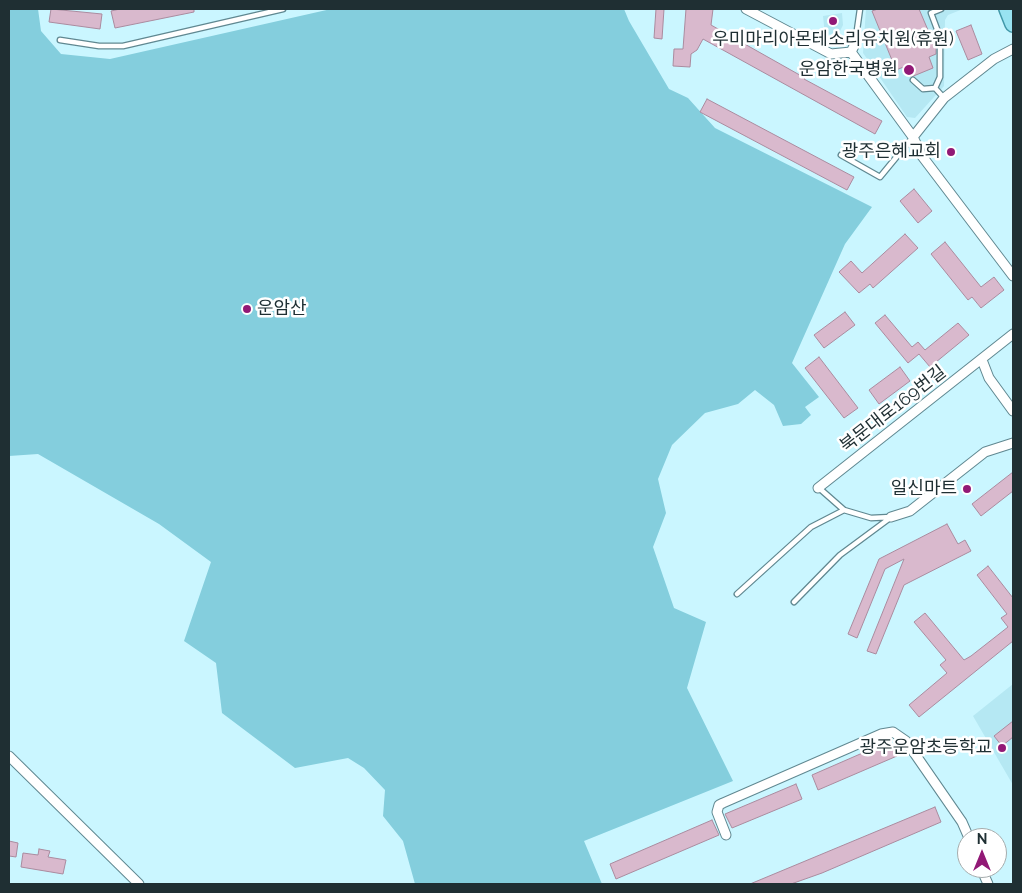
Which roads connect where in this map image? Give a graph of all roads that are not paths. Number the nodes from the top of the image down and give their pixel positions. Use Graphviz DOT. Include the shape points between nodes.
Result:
graph roads {
  1 [pos="283,9"];
  2 [pos="746,9"];
  3 [pos="860,9"];
  4 [pos="941,9"];
  5 [pos="1007,9"];
  6 [pos="931,11"];
  7 [pos="1013,24"];
  8 [pos="60,40"];
  9 [pos="853,48"];
  10 [pos="1013,49"];
  11 [pos="913,80"];
  12 [pos="935,88"];
  13 [pos="944,98"];
  14 [pos="913,137"];
  15 [pos="841,155"];
  16 [pos="1013,276"];
  17 [pos="1013,334"];
  18 [pos="982,360"];
  19 [pos="1013,411"];
  20 [pos="1013,443"];
  21 [pos="818,488"];
  22 [pos="844,510"];
  23 [pos="891,517"];
  24 [pos="737,594"];
  25 [pos="794,602"];
  26 [pos="9,756"];
  27 [pos="965,828"];
  28 [pos="726,835"];
  29 [pos="139,884"];
  1 -- 8 [label="lane" via="123,46"];
  2 -- 9 [label="street" via="831,54"];
  3 -- 9 [label="lane"];
  4 -- 6 [label="lane"];
  5 -- 7 [label="main road"];
  6 -- 12 [label="lane" via="940,37 940,77"];
  9 -- 14 [label="street"];
  10 -- 13 [label="street" via="994,59"];
  11 -- 12 [label="lane" via="923,89"];
  12 -- 13 [label="lane"];
  13 -- 14 [label="street"];
  14 -- 15 [label="lane" via="880,177"];
  14 -- 16 [label="street" via="922,156"];
  17 -- 18 [label="street, 북문대로169번길"];
  18 -- 19 [label="street" via="989,378"];
  18 -- 21 [label="street, 북문대로169번길"];
  20 -- 23 [label="street" via="985,452 910,511"];
  21 -- 22 [label="lane, 북문대로169번길"];
  22 -- 23 [label="lane, 북문대로169번길" via="871,518"];
  22 -- 24 [label="lane" via="812,527"];
  23 -- 25 [label="lane" via="845,550"];
  26 -- 29 [label="street"];
  27 -- 28 [label="street" via="906,741 893,732 881,734 722,802 717,812"];
}
